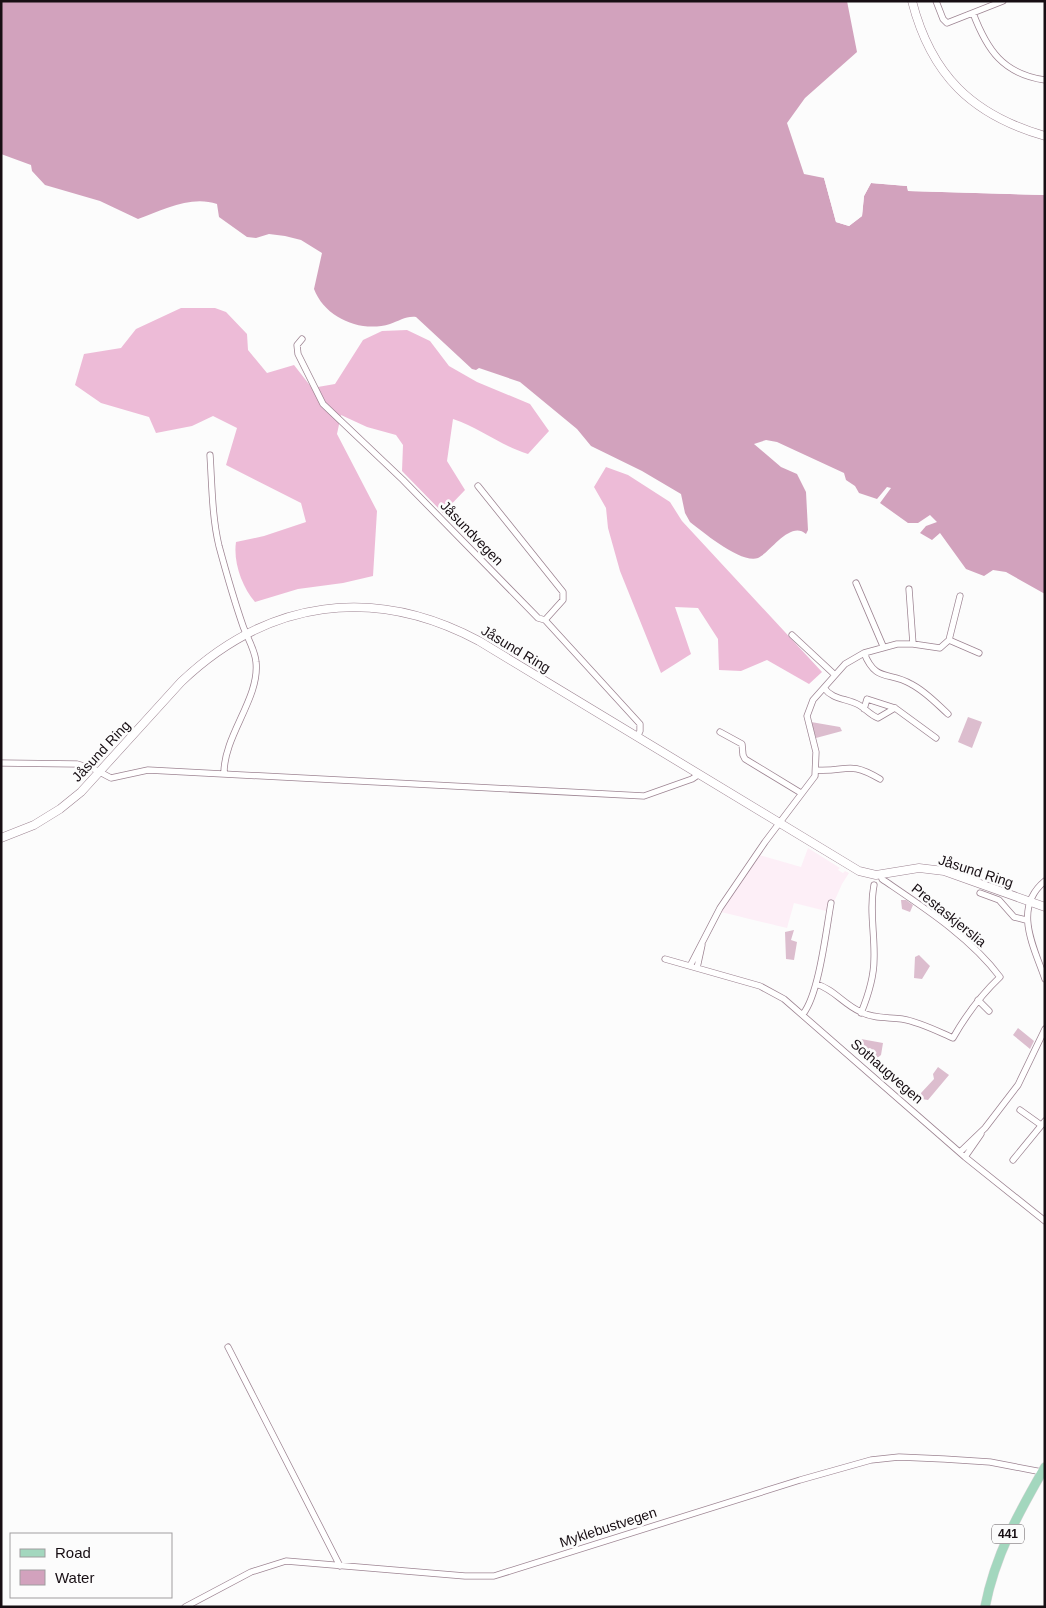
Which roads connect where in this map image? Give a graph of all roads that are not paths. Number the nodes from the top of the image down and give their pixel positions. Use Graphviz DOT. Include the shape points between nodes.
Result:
graph roads {
  1 [pos="912,1"];
  2 [pos="936,1"];
  3 [pos="1003,1"];
  4 [pos="973,13"];
  5 [pos="1045,80"];
  6 [pos="1045,136"];
  7 [pos="302,339"];
  8 [pos="210,455"];
  9 [pos="478,486"];
  10 [pos="856,583"];
  11 [pos="909,588"];
  12 [pos="960,596"];
  13 [pos="544,620"];
  14 [pos="246,633"];
  15 [pos="792,634"];
  16 [pos="948,640"];
  17 [pos="913,644"];
  18 [pos="883,646"];
  19 [pos="864,653"];
  20 [pos="979,653"];
  21 [pos="835,676"];
  22 [pos="824,688"];
  23 [pos="895,708"];
  24 [pos="864,709"];
  25 [pos="948,714"];
  26 [pos="720,732"];
  27 [pos="637,737"];
  28 [pos="936,738"];
  29 [pos="1,763"];
  30 [pos="816,770"];
  31 [pos="100,772"];
  32 [pos="224,773"];
  33 [pos="698,774"];
  34 [pos="880,779"];
  35 [pos="801,793"];
  36 [pos="778,823"];
  37 [pos="1,838"];
  38 [pos="881,874"];
  39 [pos="1045,881"];
  40 [pos="874,885"];
  41 [pos="980,893"];
  42 [pos="1030,902"];
  43 [pos="831,903"];
  44 [pos="1045,906"];
  45 [pos="1026,920"];
  46 [pos="704,938"];
  47 [pos="665,959"];
  48 [pos="690,966"];
  49 [pos="697,968"];
  50 [pos="1045,978"];
  51 [pos="816,984"];
  52 [pos="978,1000"];
  53 [pos="989,1011"];
  54 [pos="861,1012"];
  55 [pos="803,1014"];
  56 [pos="1045,1029"];
  57 [pos="1020,1110"];
  58 [pos="1043,1123"];
  59 [pos="985,1128"];
  60 [pos="960,1152"];
  61 [pos="965,1157"];
  62 [pos="1012,1160"];
  63 [pos="1045,1220"];
  64 [pos="228,1347"];
  65 [pos="1043,1470"];
  66 [pos="340,1566"];
  67 [pos="185,1607"];
  68 [pos="985,1607"];
  1 -- 6 [label="main road" via="927,46 940,68 960,91 1000,120"];
  2 -- 4 [label="street" via="947,23"];
  3 -- 4 [label="street"];
  4 -- 5 [label="street" via="983,39 999,59 1024,76"];
  7 -- 13 [label="street, Jåsundvegen" via="297,345 298,354 322,404 538,618"];
  8 -- 14 [label="street" via="215,523"];
  9 -- 13 [label="street" via="563,592 563,600"];
  10 -- 18 [label="street"];
  11 -- 17 [label="street"];
  12 -- 16 [label="street"];
  13 -- 27 [label="street, Jåsundvegen" via="640,724"];
  14 -- 27 [label="main road, Jåsund Ring" via="288,617 326,609 378,608 416,615 445,624 479,641"];
  14 -- 31 [label="main road, Jåsund Ring" via="198,666"];
  14 -- 32 [label="street" via="256,660 256,673 224,761"];
  15 -- 21 [label="street"];
  16 -- 17 [label="street" via="940,648"];
  16 -- 20 [label="street"];
  17 -- 18 [label="street"];
  18 -- 19 [label="street"];
  19 -- 21 [label="street" via="845,664"];
  19 -- 25 [label="street" via="876,672 908,682"];
  21 -- 22 [label="street"];
  22 -- 24 [label="street" via="832,697 858,704"];
  22 -- 30 [label="street" via="813,700 807,716 815,746"];
  23 -- 24 [label="street" via="878,718"];
  23 -- 24 [label="street" via="867,699"];
  23 -- 28 [label="street"];
  26 -- 35 [label="street" via="742,744 745,759"];
  27 -- 33 [label="main road, Jåsund Ring"];
  29 -- 31 [label="street" via="77,764"];
  30 -- 34 [label="street" via="854,767"];
  30 -- 35 [label="street"];
  31 -- 32 [label="street" via="111,778 148,770"];
  31 -- 37 [label="main road, Jåsund Ring" via="60,809 34,825"];
  32 -- 33 [label="street" via="644,796"];
  33 -- 36 [label="main road, Jåsund Ring"];
  35 -- 36 [label="street"];
  36 -- 38 [label="main road, Jåsund Ring" via="855,870"];
  36 -- 46 [label="street" via="720,908"];
  38 -- 42 [label="main road, Jåsund Ring" via="919,868 944,871"];
  38 -- 52 [label="street, Prestaskjerslia" via="882,879 959,936 1000,977"];
  39 -- 42 [label="street" via="1035,890"];
  40 -- 54 [label="street" via="871,899 874,966"];
  41 -- 45 [label="street" via="999,900 1014,917"];
  42 -- 44 [label="main road, Jåsund Ring"];
  42 -- 45 [label="street"];
  43 -- 51 [label="street"];
  45 -- 50 [label="street"];
  46 -- 48 [label="street"];
  46 -- 49 [label="street"];
  47 -- 48 [label="street, Sothaugvegen"];
  48 -- 49 [label="street, Sothaugvegen"];
  49 -- 55 [label="street, Sothaugvegen" via="760,986"];
  51 -- 54 [label="street" via="827,987"];
  51 -- 55 [label="street" via="812,1000"];
  52 -- 53 [label="street"];
  52 -- 54 [label="street" via="953,1038 904,1020"];
  55 -- 60 [label="street, Sothaugvegen"];
  56 -- 59 [label="street" via="1018,1085"];
  57 -- 58 [label="street"];
  58 -- 62 [label="street"];
  59 -- 60 [label="street"];
  59 -- 61 [label="street"];
  60 -- 61 [label="street, Sothaugvegen"];
  61 -- 63 [label="street, Sothaugvegen"];
  64 -- 66 [label="street"];
  65 -- 66 [label="street, Myklebustvegen" via="944,1459 899,1457 871,1460 494,1576"];
  65 -- 68 [label="main road, 441" via="1004,1541"];
  66 -- 67 [label="street, Myklebustvegen" via="286,1562 266,1566"];
}
